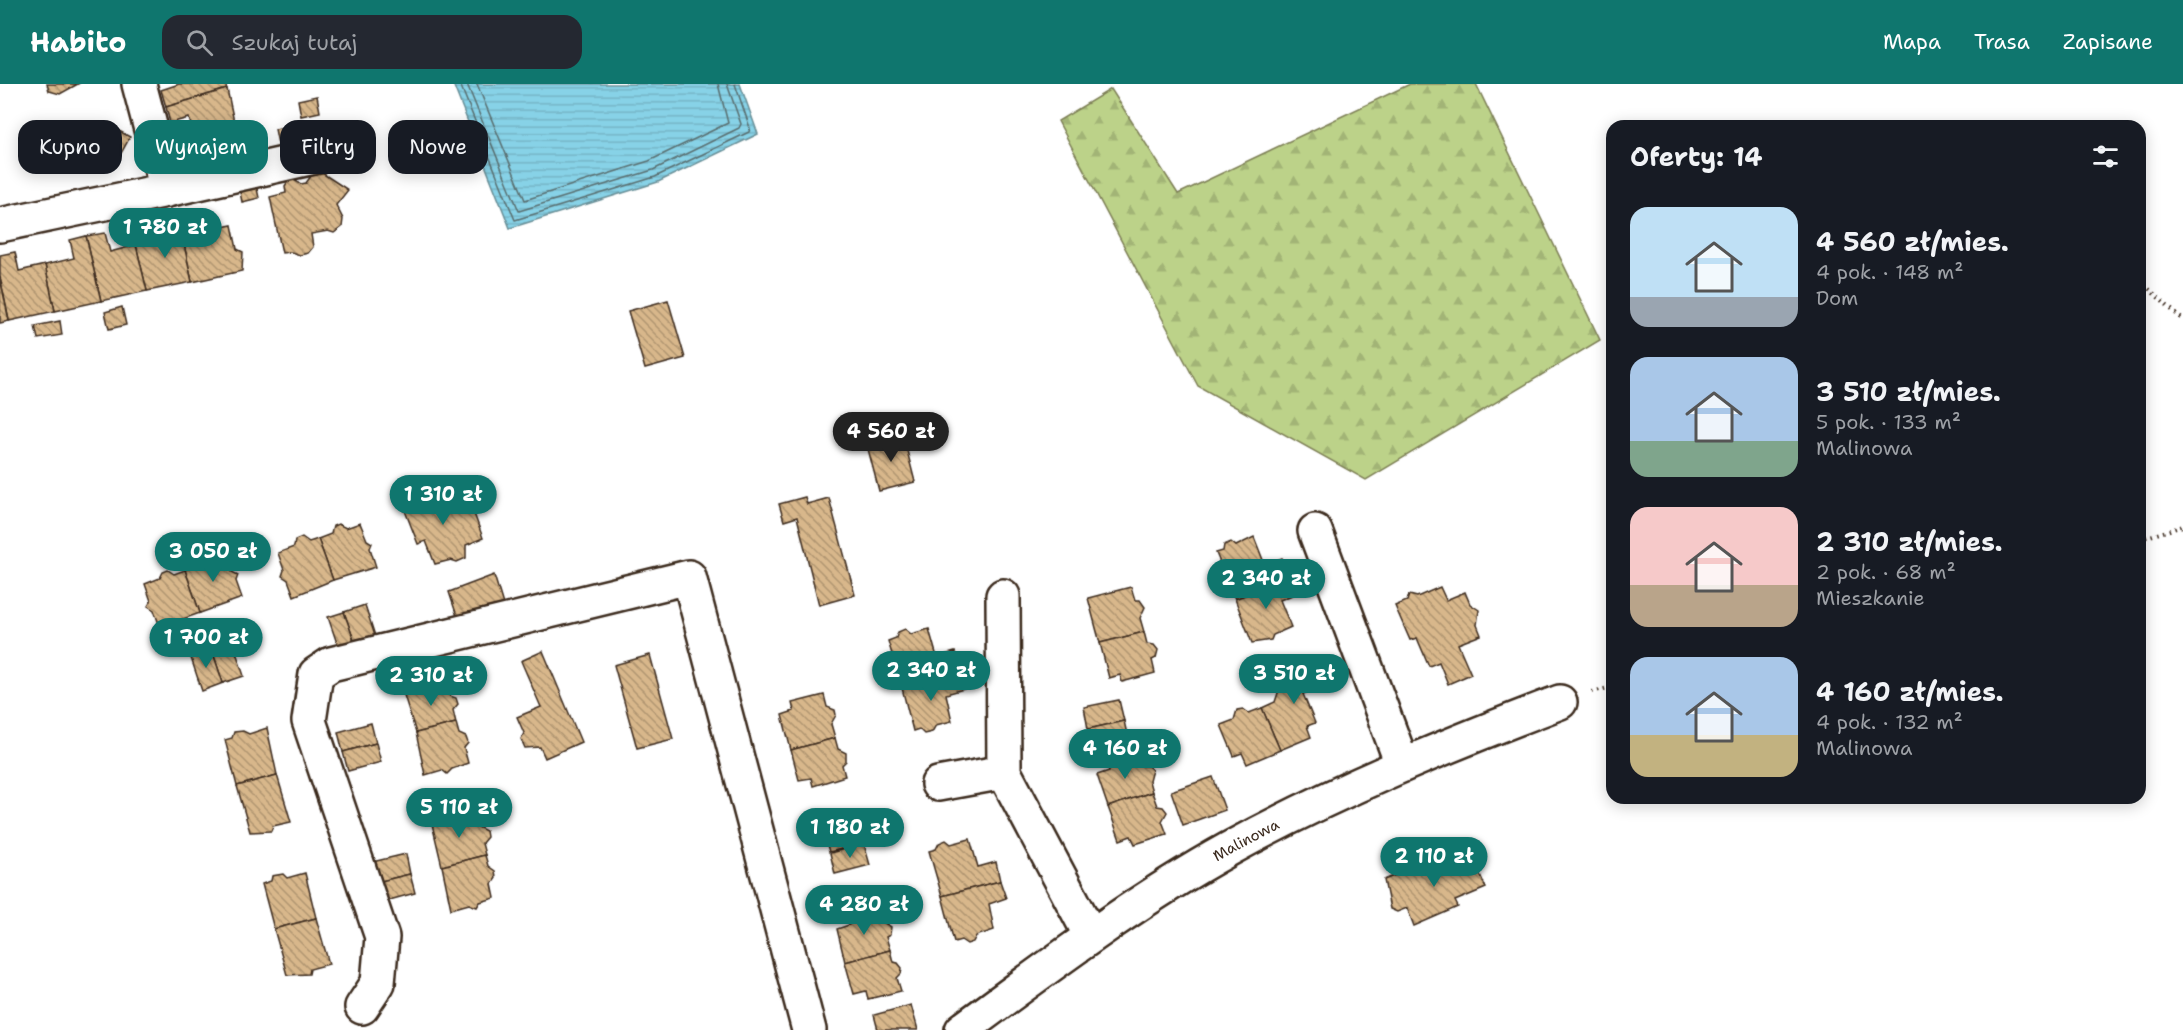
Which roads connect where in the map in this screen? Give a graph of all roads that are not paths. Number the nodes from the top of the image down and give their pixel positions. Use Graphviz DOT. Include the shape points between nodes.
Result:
graph roads {
  1 [pos="139,84"];
  2 [pos="280,165"];
  3 [pos="167,190"];
  4 [pos="0,225"];
  5 [pos="1315,531"];
  6 [pos="1003,596"];
  7 [pos="1560,702"];
  8 [pos="1402,764"];
  9 [pos="1004,772"];
  10 [pos="938,784"];
  11 [pos="1091,936"];
  12 [pos="362,1006"];
  13 [pos="809,1030"];
  14 [pos="962,1030"];
  1 -- 3 [label="street"];
  2 -- 3 [label="street"];
  3 -- 4 [label="street"];
  5 -- 8 [label="street"];
  6 -- 9 [label="street"];
  7 -- 8 [label="street, Malinowa"];
  8 -- 11 [label="street, Malinowa" via="1227,850"];
  9 -- 10 [label="street"];
  9 -- 11 [label="street"];
  11 -- 14 [label="street, Malinowa"];
  12 -- 13 [label="street" via="378,983 382,937 309,721 316,674 331,664 689,577"];
}
